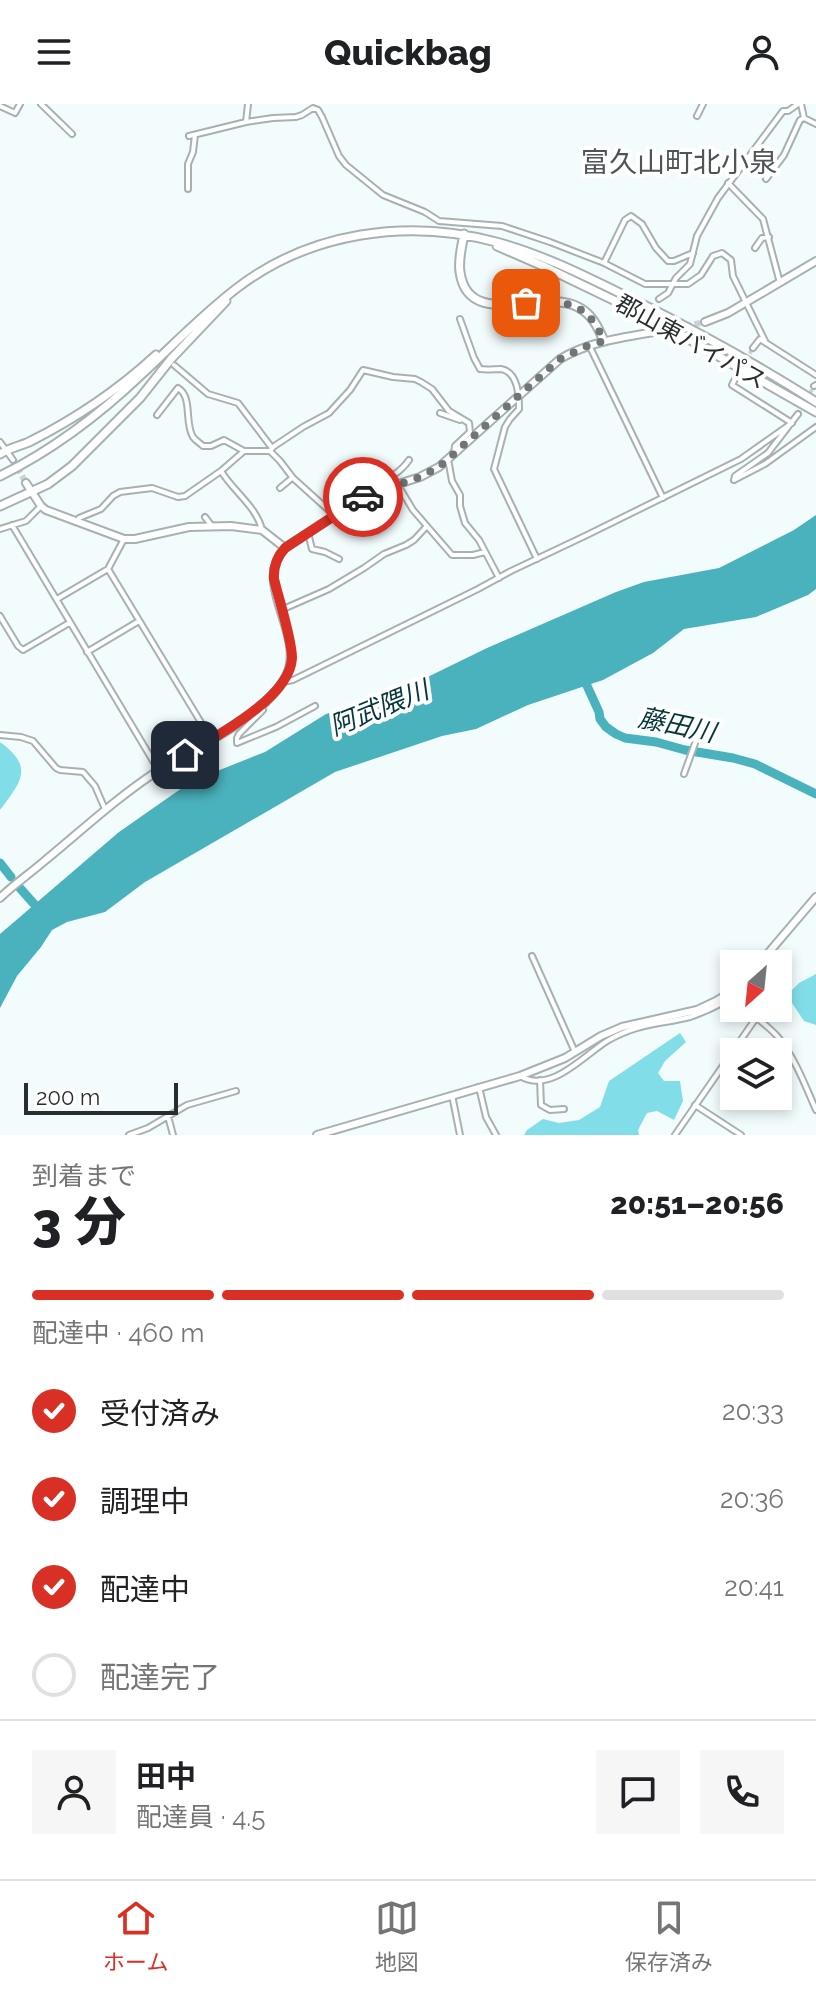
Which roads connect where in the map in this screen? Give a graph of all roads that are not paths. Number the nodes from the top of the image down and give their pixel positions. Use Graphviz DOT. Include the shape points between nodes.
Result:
graph roads {
  1 [pos="20,104"];
  2 [pos="41,104"];
  3 [pos="248,104"];
  4 [pos="703,104"];
  5 [pos="775,104"];
  6 [pos="800,104"];
  7 [pos="0,106"];
  8 [pos="783,111"];
  9 [pos="697,116"];
  10 [pos="804,118"];
  11 [pos="246,122"];
  12 [pos="816,124"];
  13 [pos="72,134"];
  14 [pos="766,179"];
  15 [pos="728,183"];
  16 [pos="188,189"];
  17 [pos="464,237"];
  18 [pos="769,237"];
  19 [pos="755,248"];
  20 [pos="693,253"];
  21 [pos="816,261"];
  22 [pos="604,263"];
  23 [pos="780,283"];
  24 [pos="672,284"];
  25 [pos="238,287"];
  26 [pos="224,297"];
  27 [pos="659,299"];
  28 [pos="747,303"];
  29 [pos="460,319"];
  30 [pos="705,322"];
  31 [pos="665,330"];
  32 [pos="604,341"];
  33 [pos="766,343"];
  34 [pos="589,345"];
  35 [pos="753,348"];
  36 [pos="174,365"];
  37 [pos="737,375"];
  38 [pos="816,375"];
  39 [pos="520,395"];
  40 [pos="816,402"];
  41 [pos="816,412"];
  42 [pos="440,413"];
  43 [pos="798,414"];
  44 [pos="157,415"];
  45 [pos="464,420"];
  46 [pos="792,423"];
  47 [pos="816,427"];
  48 [pos="0,442"];
  49 [pos="271,450"];
  50 [pos="244,451"];
  51 [pos="3,452"];
  52 [pos="451,456"];
  53 [pos="13,460"];
  54 [pos="409,460"];
  55 [pos="221,471"];
  56 [pos="0,476"];
  57 [pos="292,478"];
  58 [pos="359,482"];
  59 [pos="26,483"];
  60 [pos="280,488"];
  61 [pos="377,490"];
  62 [pos="31,493"];
  63 [pos="366,495"];
  64 [pos="663,498"];
  65 [pos="0,506"];
  66 [pos="41,506"];
  67 [pos="334,515"];
  68 [pos="205,517"];
  69 [pos="77,522"];
  70 [pos="12,525"];
  71 [pos="211,525"];
  72 [pos="427,526"];
  73 [pos="0,529"];
  74 [pos="262,530"];
  75 [pos="308,532"];
  76 [pos="124,539"];
  77 [pos="285,548"];
  78 [pos="485,552"];
  79 [pos="339,559"];
  80 [pos="537,559"];
  81 [pos="108,569"];
  82 [pos="499,578"];
  83 [pos="56,599"];
  84 [pos="281,610"];
  85 [pos="0,616"];
  86 [pos="139,621"];
  87 [pos="69,623"];
  88 [pos="87,652"];
  89 [pos="283,682"];
  90 [pos="260,706"];
  91 [pos="315,706"];
  92 [pos="0,735"];
  93 [pos="698,737"];
  94 [pos="211,739"];
  95 [pos="159,771"];
  96 [pos="685,773"];
  97 [pos="105,809"];
  98 [pos="1,895"];
  99 [pos="816,897"];
  100 [pos="771,950"];
  101 [pos="532,956"];
  102 [pos="720,999"];
  103 [pos="720,1004"];
  104 [pos="753,1022"];
  105 [pos="761,1022"];
  106 [pos="575,1052"];
  107 [pos="520,1076"];
  108 [pos="540,1080"];
  109 [pos="479,1087"];
  110 [pos="236,1091"];
  111 [pos="452,1095"];
  112 [pos="695,1105"];
  113 [pos="564,1109"];
  114 [pos="816,1110"];
  115 [pos="168,1116"];
  116 [pos="129,1135"];
  117 [pos="173,1135"];
  118 [pos="317,1135"];
  119 [pos="460,1135"];
  120 [pos="496,1135"];
  121 [pos="675,1135"];
  122 [pos="741,1135"];
  1 -- 7 [label="street" via="15,113"];
  2 -- 13 [label="street"];
  3 -- 11 [label="street"];
  4 -- 9 [label="street"];
  5 -- 8 [label="street"];
  6 -- 8 [label="street"];
  6 -- 10 [label="street"];
  8 -- 15 [label="street"];
  10 -- 12 [label="street"];
  10 -- 14 [label="street"];
  11 -- 16 [label="street" via="192,135"];
  11 -- 22 [label="street" via="296,117 315,109 341,160 387,198 441,222 502,226"];
  15 -- 18 [label="street" via="761,216"];
  15 -- 20 [label="street" via="697,236"];
  17 -- 25 [label="highway, 郡山東バイパス" via="409,230 337,240 265,269"];
  17 -- 32 [label="highway" via="460,275 475,297 498,306 573,304 598,326"];
  17 -- 40 [label="highway, 郡山東バイパス" via="521,249 612,289"];
  17 -- 41 [label="highway, 郡山東バイパス" via="494,245 608,297"];
  18 -- 19 [label="street"];
  18 -- 23 [label="street"];
  20 -- 22 [label="street" via="668,261 631,216"];
  20 -- 24 [label="street"];
  21 -- 23 [label="main road"];
  22 -- 24 [label="street" via="642,283"];
  23 -- 28 [label="main road"];
  24 -- 27 [label="street"];
  24 -- 28 [label="street" via="693,281 711,258 722,253 731,260"];
  25 -- 26 [label="highway, 郡山東バイパス"];
  25 -- 62 [label="highway" via="122,417 72,466"];
  26 -- 51 [label="highway" via="115,390"];
  26 -- 56 [label="highway, 郡山東バイパス" via="71,435"];
  28 -- 30 [label="main road"];
  28 -- 33 [label="street"];
  29 -- 39 [label="street" via="480,369 508,372"];
  31 -- 32 [label="main road"];
  32 -- 34 [label="main road"];
  33 -- 35 [label="street" via="760,339"];
  33 -- 38 [label="street"];
  34 -- 39 [label="main road" via="560,359"];
  34 -- 64 [label="street"];
  36 -- 49 [label="street" via="208,394 238,403"];
  37 -- 46 [label="street" via="732,385"];
  39 -- 52 [label="main road"];
  39 -- 80 [label="street" via="494,469"];
  42 -- 45 [label="street"];
  43 -- 46 [label="street"];
  44 -- 50 [label="street" via="181,389 194,438 203,446 224,440"];
  45 -- 49 [label="street" via="415,379 363,370 329,413"];
  45 -- 52 [label="street" via="471,430"];
  46 -- 47 [label="street" via="768,453 734,480"];
  46 -- 64 [label="street" via="741,459"];
  48 -- 51 [label="street"];
  49 -- 50 [label="street"];
  49 -- 57 [label="street"];
  50 -- 55 [label="street"];
  51 -- 53 [label="street"];
  52 -- 61 [label="main road" via="420,477"];
  52 -- 78 [label="street" via="452,481 465,523"];
  54 -- 61 [label="street" via="376,484"];
  55 -- 69 [label="street" via="182,497 152,488 116,494"];
  55 -- 74 [label="street"];
  57 -- 60 [label="street"];
  57 -- 67 [label="street"];
  58 -- 63 [label="street"];
  59 -- 62 [label="main road"];
  61 -- 63 [label="main road"];
  61 -- 72 [label="street" via="401,490"];
  62 -- 65 [label="highway"];
  62 -- 66 [label="main road"];
  63 -- 67 [label="main road"];
  64 -- 80 [label="street"];
  66 -- 69 [label="main road"];
  66 -- 70 [label="street" via="29,519"];
  67 -- 75 [label="main road"];
  68 -- 71 [label="street"];
  69 -- 76 [label="main road"];
  70 -- 73 [label="street"];
  70 -- 83 [label="street"];
  71 -- 74 [label="main road"];
  71 -- 76 [label="main road"];
  72 -- 78 [label="street" via="452,555"];
  72 -- 84 [label="street" via="406,545"];
  74 -- 77 [label="main road"];
  75 -- 77 [label="main road"];
  75 -- 79 [label="street" via="312,549"];
  76 -- 81 [label="street"];
  77 -- 84 [label="main road" via="273,574"];
  78 -- 82 [label="street"];
  80 -- 82 [label="street"];
  81 -- 83 [label="street"];
  81 -- 86 [label="street"];
  82 -- 89 [label="street"];
  83 -- 87 [label="street"];
  84 -- 89 [label="main road" via="292,654"];
  85 -- 87 [label="street" via="23,650"];
  86 -- 88 [label="street"];
  86 -- 94 [label="street"];
  87 -- 88 [label="street"];
  88 -- 95 [label="street"];
  89 -- 90 [label="main road"];
  90 -- 91 [label="street" via="263,710 237,743"];
  90 -- 94 [label="main road"];
  92 -- 97 [label="street" via="29,739 56,768 83,772"];
  93 -- 96 [label="street"];
  94 -- 95 [label="main road"];
  95 -- 97 [label="main road"];
  97 -- 98 [label="main road"];
  99 -- 100 [label="main road"];
  101 -- 106 [label="street"];
  102 -- 106 [label="main road" via="622,1027"];
  103 -- 108 [label="street" via="694,1016 632,1028 558,1076"];
  104 -- 112 [label="street"];
  105 -- 114 [label="street" via="791,1055"];
  106 -- 107 [label="main road"];
  107 -- 108 [label="street"];
  107 -- 109 [label="main road"];
  108 -- 113 [label="street" via="541,1105"];
  109 -- 111 [label="main road"];
  109 -- 120 [label="street"];
  110 -- 115 [label="street"];
  111 -- 118 [label="main road"];
  111 -- 119 [label="street"];
  112 -- 121 [label="street"];
  112 -- 122 [label="street"];
  115 -- 116 [label="street"];
  115 -- 117 [label="street"];
}
